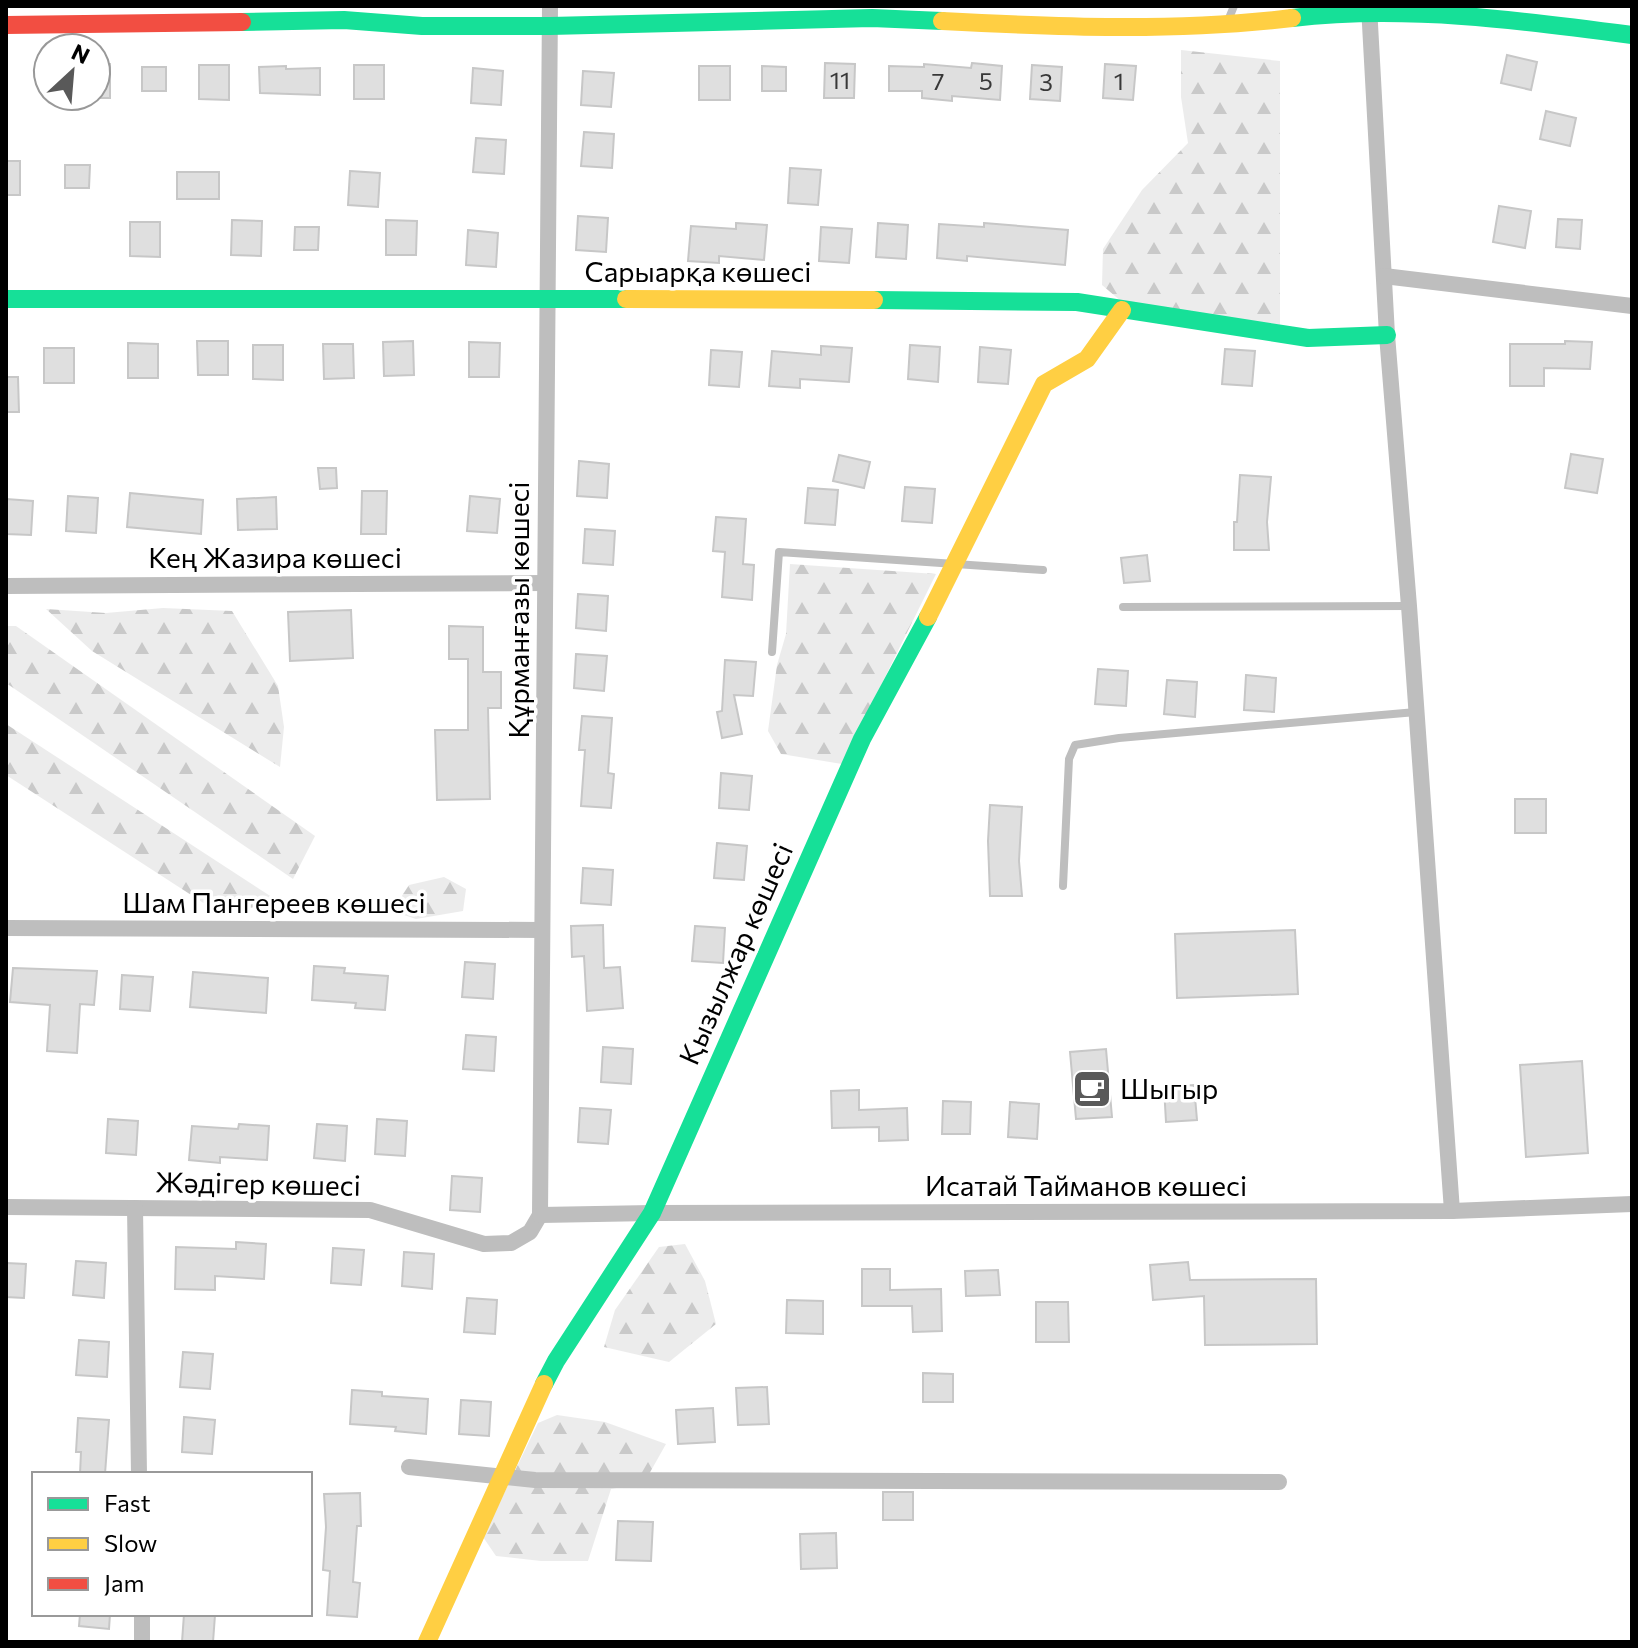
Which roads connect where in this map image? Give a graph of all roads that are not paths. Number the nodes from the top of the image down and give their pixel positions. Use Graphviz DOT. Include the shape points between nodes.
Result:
graph roads {
  1 [pos="550,6"];
  2 [pos="1234,6"];
  3 [pos="1369,9"];
  4 [pos="1227,24"];
  5 [pos="6,25"];
  6 [pos="550,26"];
  7 [pos="1632,35"];
  8 [pos="1384,276"];
  9 [pos="547,298"];
  10 [pos="6,299"];
  11 [pos="1632,306"];
  12 [pos="1122,310"];
  13 [pos="1387,335"];
  14 [pos="956,564"];
  15 [pos="1043,570"];
  16 [pos="545,583"];
  17 [pos="6,586"];
  18 [pos="1409,606"];
  19 [pos="1123,607"];
  20 [pos="772,652"];
  21 [pos="1417,712"];
  22 [pos="1063,886"];
  23 [pos="6,928"];
  24 [pos="542,930"];
  25 [pos="1632,1204"];
  26 [pos="6,1207"];
  27 [pos="135,1208"];
  28 [pos="1452,1211"];
  29 [pos="652,1213"];
  30 [pos="540,1215"];
  31 [pos="409,1467"];
  32 [pos="139,1472"];
  33 [pos="502,1477"];
  34 [pos="1279,1482"];
  35 [pos="142,1616"];
  36 [pos="142,1642"];
  37 [pos="427,1642"];
  1 -- 6 [label="street, Құрманғазы көшесі"];
  2 -- 4 [label="lane"];
  3 -- 4 [label="street"];
  3 -- 7 [label="street"];
  3 -- 8 [label="street"];
  4 -- 6 [label="street" via="1075,28 872,18"];
  5 -- 6 [label="street" via="344,20"];
  6 -- 9 [label="street, Құрманғазы көшесі"];
  8 -- 11 [label="street"];
  8 -- 13 [label="street"];
  9 -- 10 [label="street, Сарыарқа көшесі"];
  9 -- 12 [label="street, Сарыарқа көшесі" via="1077,302"];
  9 -- 16 [label="street, Құрманғазы көшесі"];
  12 -- 13 [label="street, Сарыарқа көшесі" via="1308,338"];
  12 -- 14 [label="street, Қызылжар көшесі" via="1087,359 1044,384"];
  13 -- 18 [label="street"];
  14 -- 15 [label="lane"];
  14 -- 20 [label="lane" via="779,552"];
  14 -- 29 [label="street, Қызылжар көшесі" via="862,739"];
  16 -- 17 [label="street, Кең Жазира көшесі"];
  16 -- 24 [label="street, Құрманғазы көшесі"];
  18 -- 19 [label="lane"];
  18 -- 21 [label="street"];
  21 -- 22 [label="lane" via="1075,745 1069,759"];
  21 -- 28 [label="street"];
  23 -- 24 [label="street, Шам Пангереев көшесі"];
  24 -- 30 [label="street, Құрманғазы көшесі"];
  25 -- 28 [label="street, Исатай Тайманов көшесі"];
  26 -- 27 [label="street, Жәдігер көшесі"];
  27 -- 30 [label="street, Жәдігер көшесі" via="370,1210 484,1244 511,1243 530,1232"];
  27 -- 32 [label="street"];
  28 -- 29 [label="street, Исатай Тайманов көшесі"];
  29 -- 30 [label="street, Исатай Тайманов көшесі"];
  29 -- 33 [label="street, Қызылжар көшесі" via="556,1361"];
  31 -- 33 [label="street"];
  33 -- 34 [label="street"];
  33 -- 37 [label="street, Қызылжар көшесі"];
  35 -- 36 [label="street"];
}
